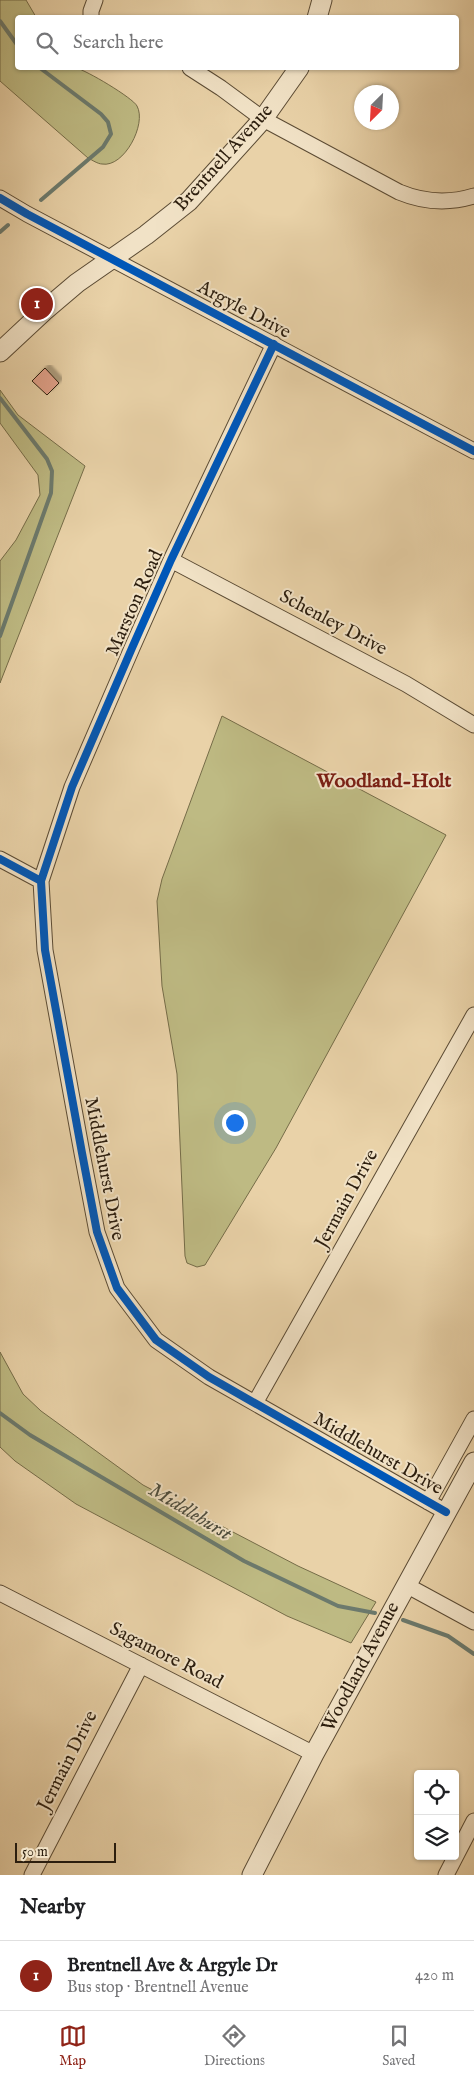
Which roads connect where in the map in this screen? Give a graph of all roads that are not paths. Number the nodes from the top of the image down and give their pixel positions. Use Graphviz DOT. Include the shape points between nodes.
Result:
graph roads {
  1 [pos="94,0"];
  2 [pos="322,0"];
  3 [pos="91,15"];
  4 [pos="318,15"];
  5 [pos="193,70"];
  6 [pos="298,70"];
  7 [pos="263,119"];
  8 [pos="474,196"];
  9 [pos="0,198"];
  10 [pos="113,259"];
  11 [pos="274,344"];
  12 [pos="0,352"];
  13 [pos="474,450"];
  14 [pos="171,560"];
  15 [pos="474,725"];
  16 [pos="0,860"];
  17 [pos="41,881"];
  18 [pos="474,1015"];
  19 [pos="254,1403"];
  20 [pos="474,1419"];
  21 [pos="474,1462"];
  22 [pos="428,1502"];
  23 [pos="446,1512"];
  24 [pos="406,1585"];
  25 [pos="0,1593"];
  26 [pos="474,1622"];
  27 [pos="140,1665"];
  28 [pos="314,1754"];
  29 [pos="474,1821"];
  30 [pos="32,1875"];
  31 [pos="252,1875"];
  32 [pos="446,1875"];
  1 -- 3 [label="street"];
  2 -- 4 [label="street"];
  5 -- 7 [label="street"];
  6 -- 7 [label="street, Brentnell Avenue"];
  7 -- 8 [label="street" via="415,199 432,202"];
  7 -- 10 [label="street, Brentnell Avenue" via="189,201"];
  9 -- 10 [label="street, Argyle Drive"];
  10 -- 11 [label="street, Argyle Drive"];
  10 -- 12 [label="street, Brentnell Avenue" via="77,283"];
  11 -- 13 [label="street, Argyle Drive"];
  11 -- 14 [label="street, Marston Road"];
  14 -- 15 [label="street, Schenley Drive" via="406,684"];
  14 -- 17 [label="street, Marston Road" via="72,787"];
  16 -- 17 [label="street"];
  17 -- 19 [label="street, Middlehurst Drive" via="45,950 82,1154 97,1232 117,1288 156,1340 209,1378"];
  18 -- 19 [label="street, Jermain Drive"];
  19 -- 22 [label="street, Middlehurst Drive"];
  20 -- 22 [label="street"];
  21 -- 23 [label="street, Woodland Avenue"];
  22 -- 23 [label="street, Middlehurst Drive"];
  23 -- 24 [label="street, Woodland Avenue"];
  24 -- 26 [label="street"];
  24 -- 28 [label="street, Woodland Avenue"];
  25 -- 27 [label="street, Sagamore Road"];
  27 -- 28 [label="street, Sagamore Road"];
  27 -- 30 [label="street, Jermain Drive"];
  28 -- 31 [label="street, Woodland Avenue"];
  29 -- 32 [label="street"];
}
